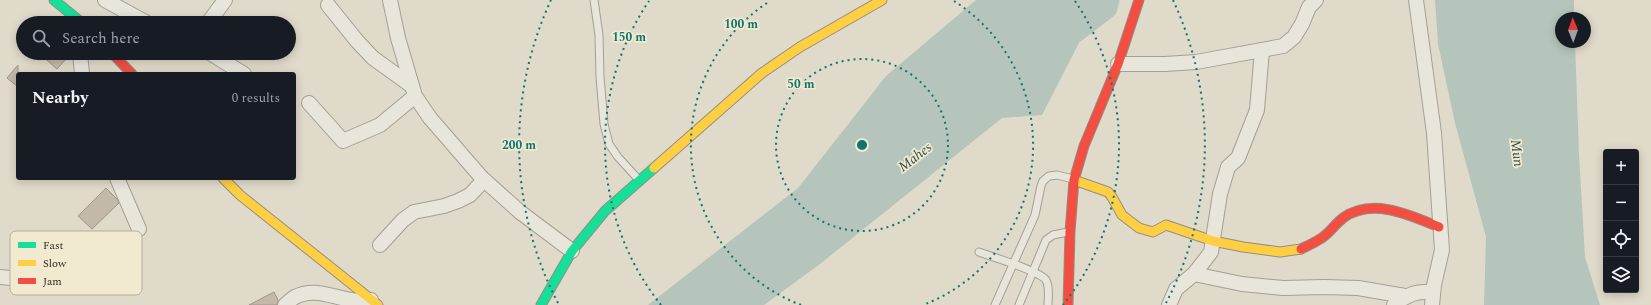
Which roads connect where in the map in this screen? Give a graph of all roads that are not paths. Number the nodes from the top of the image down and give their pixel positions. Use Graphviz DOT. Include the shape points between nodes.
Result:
graph roads {
  1 [pos="54,0"];
  2 [pos="105,0"];
  3 [pos="225,0"];
  4 [pos="390,0"];
  5 [pos="594,0"];
  6 [pos="882,0"];
  7 [pos="1139,0"];
  8 [pos="1316,0"];
  9 [pos="1416,0"];
  10 [pos="328,5"];
  11 [pos="73,16"];
  12 [pos="134,16"];
  13 [pos="213,16"];
  14 [pos="1262,50"];
  15 [pos="81,60"];
  16 [pos="119,60"];
  17 [pos="221,60"];
  18 [pos="1118,64"];
  19 [pos="82,72"];
  20 [pos="130,72"];
  21 [pos="241,72"];
  22 [pos="414,91"];
  23 [pos="309,103"];
  24 [pos="118,180"];
  25 [pos="225,180"];
  26 [pos="484,180"];
  27 [pos="640,180"];
  28 [pos="1074,180"];
  29 [pos="1439,227"];
  30 [pos="139,229"];
  31 [pos="1070,232"];
  32 [pos="1213,241"];
  33 [pos="380,245"];
  34 [pos="572,251"];
  35 [pos="979,252"];
  36 [pos="1013,264"];
  37 [pos="1034,272"];
  38 [pos="1194,274"];
  39 [pos="0,277"];
  40 [pos="10,278"];
  41 [pos="1432,298"];
  42 [pos="1400,301"];
  43 [pos="374,302"];
  44 [pos="285,305"];
  45 [pos="541,305"];
  46 [pos="995,305"];
  47 [pos="1020,305"];
  48 [pos="1048,305"];
  49 [pos="1068,305"];
  50 [pos="1169,305"];
  1 -- 11 [label="main road"];
  2 -- 12 [label="street"];
  3 -- 13 [label="street"];
  4 -- 22 [label="street"];
  5 -- 27 [label="lane" via="604,124 609,144"];
  6 -- 27 [label="main road" via="800,47 762,74"];
  7 -- 18 [label="main road"];
  8 -- 14 [label="street" via="1309,7 1294,37 1283,46"];
  9 -- 29 [label="street" via="1434,133"];
  10 -- 22 [label="street" via="373,58"];
  14 -- 18 [label="street" via="1196,62"];
  14 -- 32 [label="street" via="1257,110 1238,158 1228,167 1220,194"];
  15 -- 19 [label="street"];
  16 -- 20 [label="main road"];
  17 -- 21 [label="street"];
  18 -- 28 [label="main road" via="1084,146"];
  22 -- 23 [label="street" via="380,125 343,141"];
  22 -- 26 [label="street" via="430,118"];
  24 -- 30 [label="street"];
  25 -- 43 [label="main road" via="240,195"];
  26 -- 33 [label="street" via="470,195 458,201 414,212"];
  26 -- 34 [label="street" via="520,212"];
  27 -- 34 [label="main road" via="605,211"];
  28 -- 31 [label="main road"];
  28 -- 32 [label="main road" via="1106,191 1112,196 1120,213 1146,232 1154,232 1160,226 1166,225"];
  28 -- 36 [label="lane" via="1057,175 1049,176 1044,181 1035,215"];
  29 -- 32 [label="main road" via="1408,214 1385,209 1368,209 1343,218 1321,239 1301,249 1280,252"];
  29 -- 41 [label="street" via="1442,250"];
  31 -- 37 [label="lane" via="1059,233 1046,240"];
  31 -- 49 [label="main road"];
  32 -- 38 [label="street" via="1212,252"];
  34 -- 45 [label="main road"];
  35 -- 36 [label="lane"];
  36 -- 37 [label="lane"];
  36 -- 46 [label="lane"];
  37 -- 47 [label="lane"];
  37 -- 48 [label="lane" via="1047,282"];
  38 -- 42 [label="street" via="1242,284 1283,288 1358,288"];
  38 -- 50 [label="street" via="1176,289"];
  39 -- 40 [label="street"];
  41 -- 42 [label="street" via="1420,292"];
  43 -- 44 [label="street" via="352,304 311,294 295,297"];
}
